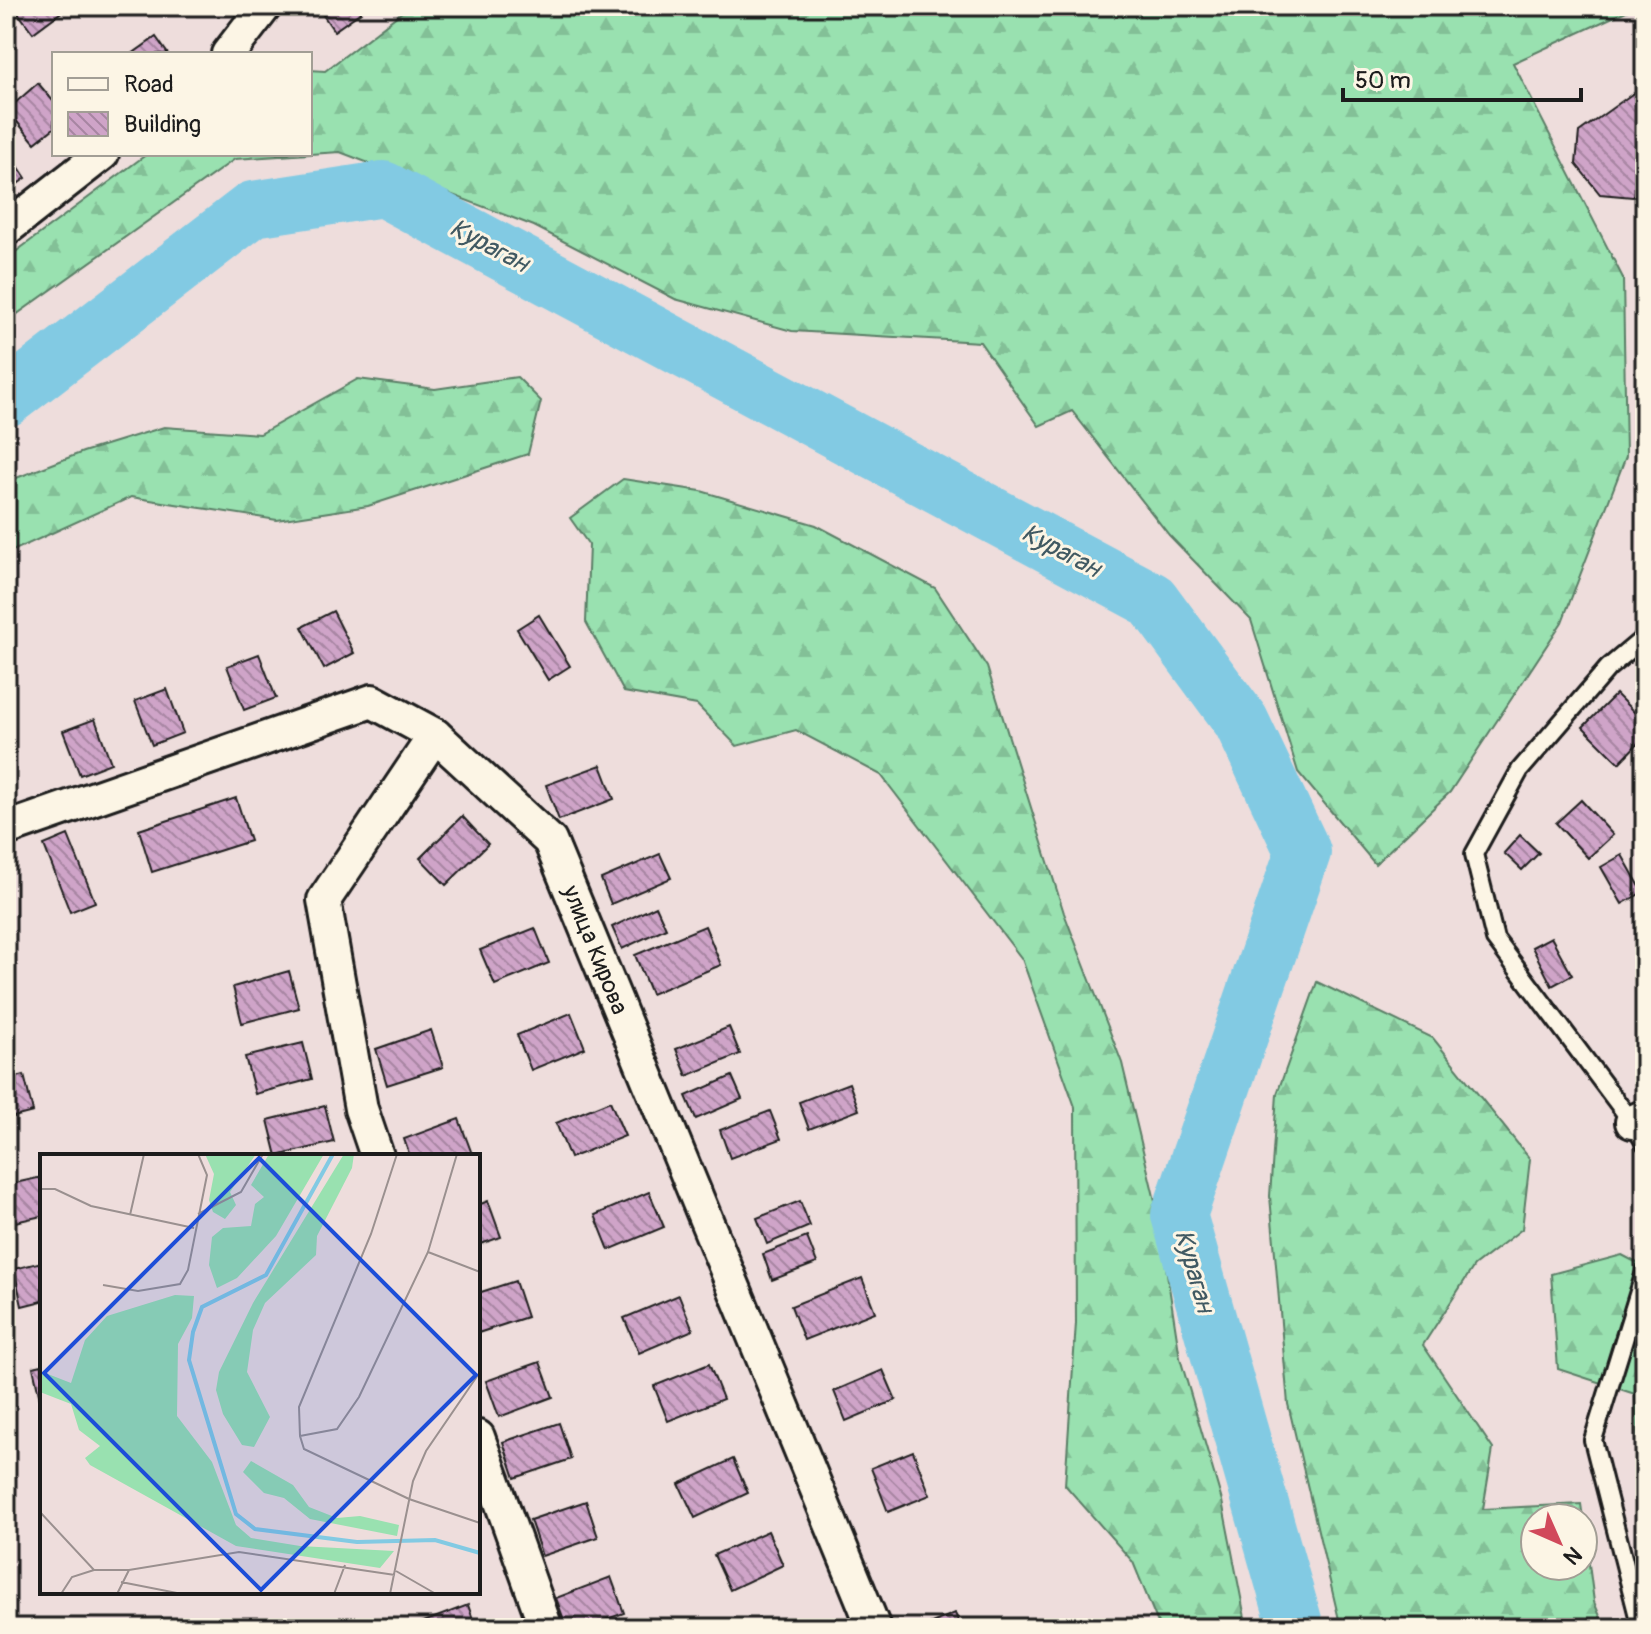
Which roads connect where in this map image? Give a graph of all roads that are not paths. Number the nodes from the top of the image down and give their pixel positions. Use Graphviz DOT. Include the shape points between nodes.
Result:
graph roads {
  1 [pos="265,6"];
  2 [pos="230,52"];
  3 [pos="99,156"];
  4 [pos="6,229"];
  5 [pos="1645,637"];
  6 [pos="435,735"];
  7 [pos="6,829"];
  8 [pos="1641,1127"];
  9 [pos="376,1154"];
  10 [pos="1645,1272"];
  11 [pos="480,1443"];
  12 [pos="546,1628"];
  13 [pos="874,1628"];
  14 [pos="1641,1628"];
  1 -- 2 [label="street"];
  3 -- 4 [label="street"];
  5 -- 8 [label="lane" via="1608,668 1520,770 1474,854 1495,939"];
  6 -- 7 [label="street, улица Кирова" via="372,701"];
  6 -- 9 [label="street" via="324,900 361,1109"];
  6 -- 13 [label="street, улица Кирова" via="550,841"];
  10 -- 14 [label="lane" via="1593,1440"];
  11 -- 12 [label="street"];
}
